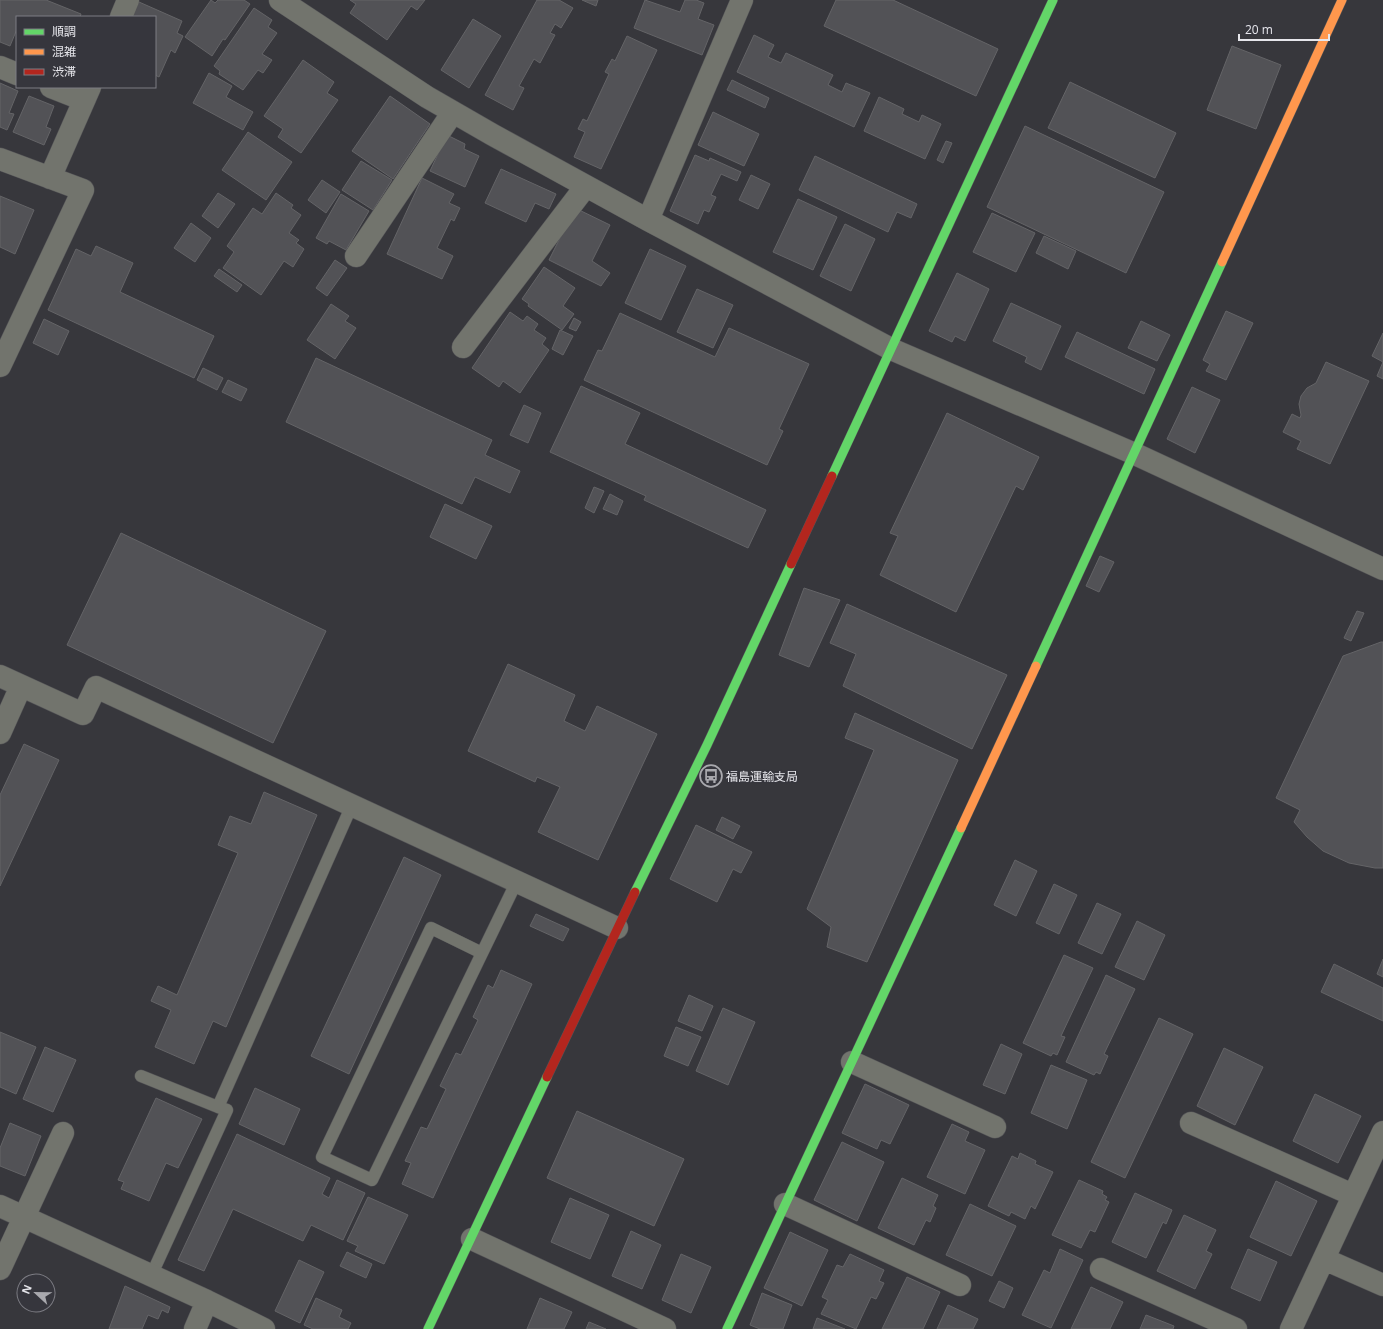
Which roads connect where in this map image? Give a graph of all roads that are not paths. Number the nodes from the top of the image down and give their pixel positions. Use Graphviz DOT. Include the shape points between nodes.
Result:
graph roads {
  1 [pos="128,0"];
  2 [pos="280,0"];
  3 [pos="744,0"];
  4 [pos="754,0"];
  5 [pos="1053,0"];
  6 [pos="1342,0"];
  7 [pos="121,16"];
  8 [pos="0,67"];
  9 [pos="16,74"];
  10 [pos="55,88"];
  11 [pos="87,94"];
  12 [pos="453,112"];
  13 [pos="0,159"];
  14 [pos="50,178"];
  15 [pos="586,186"];
  16 [pos="648,220"];
  17 [pos="356,256"];
  18 [pos="463,347"];
  19 [pos="891,349"];
  20 [pos="0,366"];
  21 [pos="1136,454"];
  22 [pos="1383,568"];
  23 [pos="0,676"];
  24 [pos="21,686"];
  25 [pos="0,733"];
  26 [pos="352,805"];
  27 [pos="517,881"];
  28 [pos="617,928"];
  29 [pos="482,953"];
  30 [pos="852,1062"];
  31 [pos="141,1076"];
  32 [pos="218,1107"];
  33 [pos="1191,1123"];
  34 [pos="995,1127"];
  35 [pos="1383,1132"];
  36 [pos="63,1133"];
  37 [pos="1353,1195"];
  38 [pos="786,1204"];
  39 [pos="0,1206"];
  40 [pos="23,1217"];
  41 [pos="472,1239"];
  42 [pos="1324,1259"];
  43 [pos="0,1269"];
  44 [pos="1101,1269"];
  45 [pos="151,1276"];
  46 [pos="960,1285"];
  47 [pos="1383,1285"];
  48 [pos="207,1301"];
  49 [pos="195,1329"];
  50 [pos="264,1329"];
  51 [pos="428,1329"];
  52 [pos="665,1329"];
  53 [pos="727,1329"];
  54 [pos="1236,1329"];
  55 [pos="1291,1329"];
  1 -- 7 [label="street"];
  2 -- 12 [label="street" via="427,98"];
  3 -- 4 [label="street" via="752,3"];
  3 -- 16 [label="street"];
  5 -- 19 [label="street"];
  6 -- 21 [label="street"];
  8 -- 9 [label="street"];
  10 -- 11 [label="street"];
  11 -- 14 [label="street"];
  12 -- 15 [label="street"];
  12 -- 17 [label="street"];
  13 -- 14 [label="street"];
  14 -- 20 [label="street" via="83,190"];
  15 -- 16 [label="street"];
  15 -- 18 [label="street"];
  16 -- 19 [label="street"];
  19 -- 21 [label="street"];
  19 -- 28 [label="street" via="707,745"];
  21 -- 22 [label="street"];
  21 -- 30 [label="street"];
  23 -- 24 [label="street"];
  24 -- 25 [label="street"];
  24 -- 26 [label="street" via="83,714 96,687"];
  26 -- 27 [label="street"];
  26 -- 32 [label="lane"];
  27 -- 28 [label="street"];
  27 -- 29 [label="lane"];
  28 -- 41 [label="street"];
  29 -- 29 [label="lane" via="372,1180 322,1156 431,928"];
  30 -- 34 [label="street"];
  30 -- 38 [label="street"];
  31 -- 32 [label="lane"];
  32 -- 45 [label="lane" via="227,1110"];
  33 -- 37 [label="street"];
  35 -- 37 [label="street"];
  36 -- 40 [label="street"];
  37 -- 42 [label="street"];
  38 -- 46 [label="street"];
  38 -- 53 [label="street"];
  39 -- 40 [label="street"];
  40 -- 43 [label="street"];
  40 -- 45 [label="street"];
  41 -- 51 [label="street"];
  41 -- 52 [label="street"];
  42 -- 47 [label="street"];
  42 -- 55 [label="street"];
  44 -- 54 [label="street"];
  45 -- 48 [label="street"];
  48 -- 49 [label="street"];
  48 -- 50 [label="street"];
}
